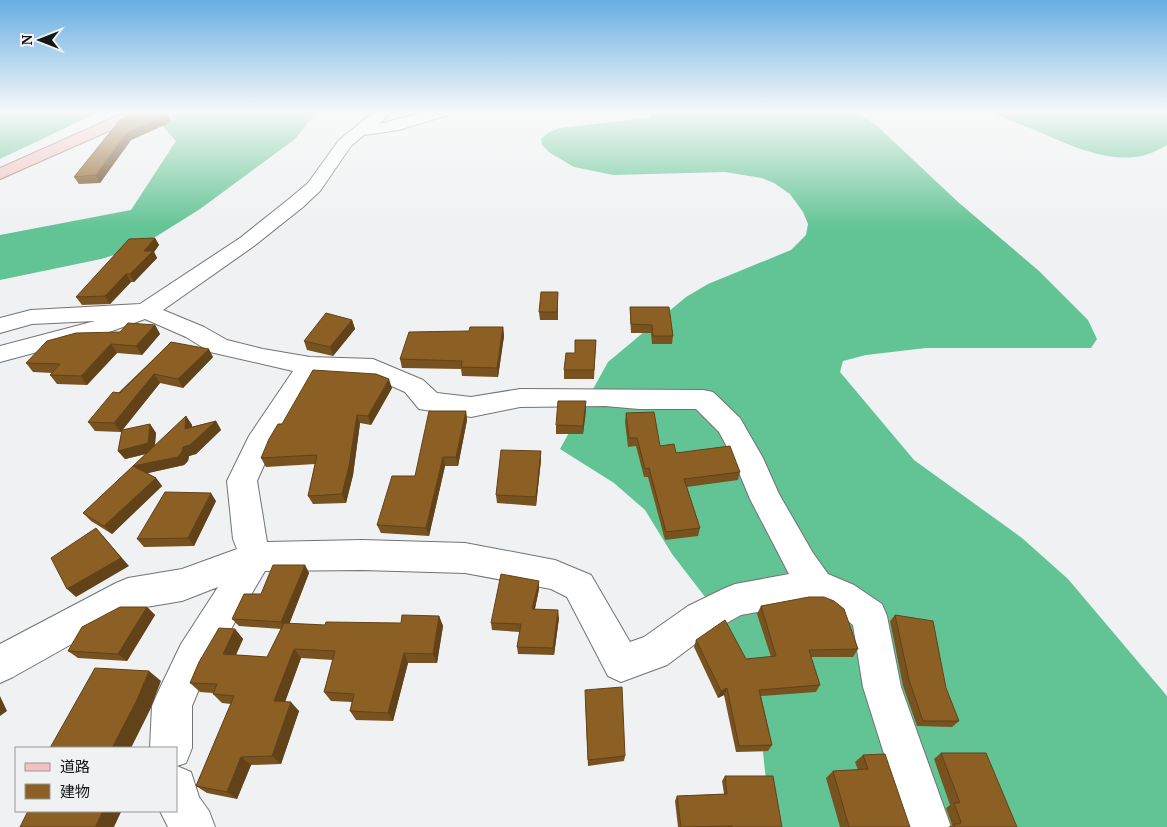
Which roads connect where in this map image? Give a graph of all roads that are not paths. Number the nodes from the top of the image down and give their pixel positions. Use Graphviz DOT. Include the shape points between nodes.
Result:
graph roads {
  1 [pos="53,151"];
  2 [pos="339,151"];
  3 [pos="0,174"];
  4 [pos="146,311"];
  5 [pos="0,326"];
  6 [pos="0,354"];
  7 [pos="310,366"];
  8 [pos="256,556"];
  9 [pos="816,585"];
  10 [pos="0,664"];
  11 [pos="171,747"];
  12 [pos="178,799"];
  13 [pos="193,827"];
  14 [pos="929,827"];
  1 -- 3 [label="main road"];
  2 -- 4 [label="street" via="314,187 296,203 247,242"];
  4 -- 5 [label="street" via="31,318"];
  4 -- 6 [label="street" via="92,330"];
  4 -- 7 [label="street" via="220,346"];
  7 -- 8 [label="street" via="259,444 242,481 249,539"];
  7 -- 9 [label="street" via="373,368 414,386 428,402 471,407 520,398 702,399 730,425 766,499"];
  8 -- 9 [label="street" via="465,558 556,575 579,586 621,663 654,652 701,618 735,600"];
  8 -- 10 [label="street" via="182,585 128,594"];
  8 -- 11 [label="street" via="194,656 172,706"];
  9 -- 14 [label="street" via="842,596 869,616 882,687"];
  12 -- 13 [label="street"];
}
